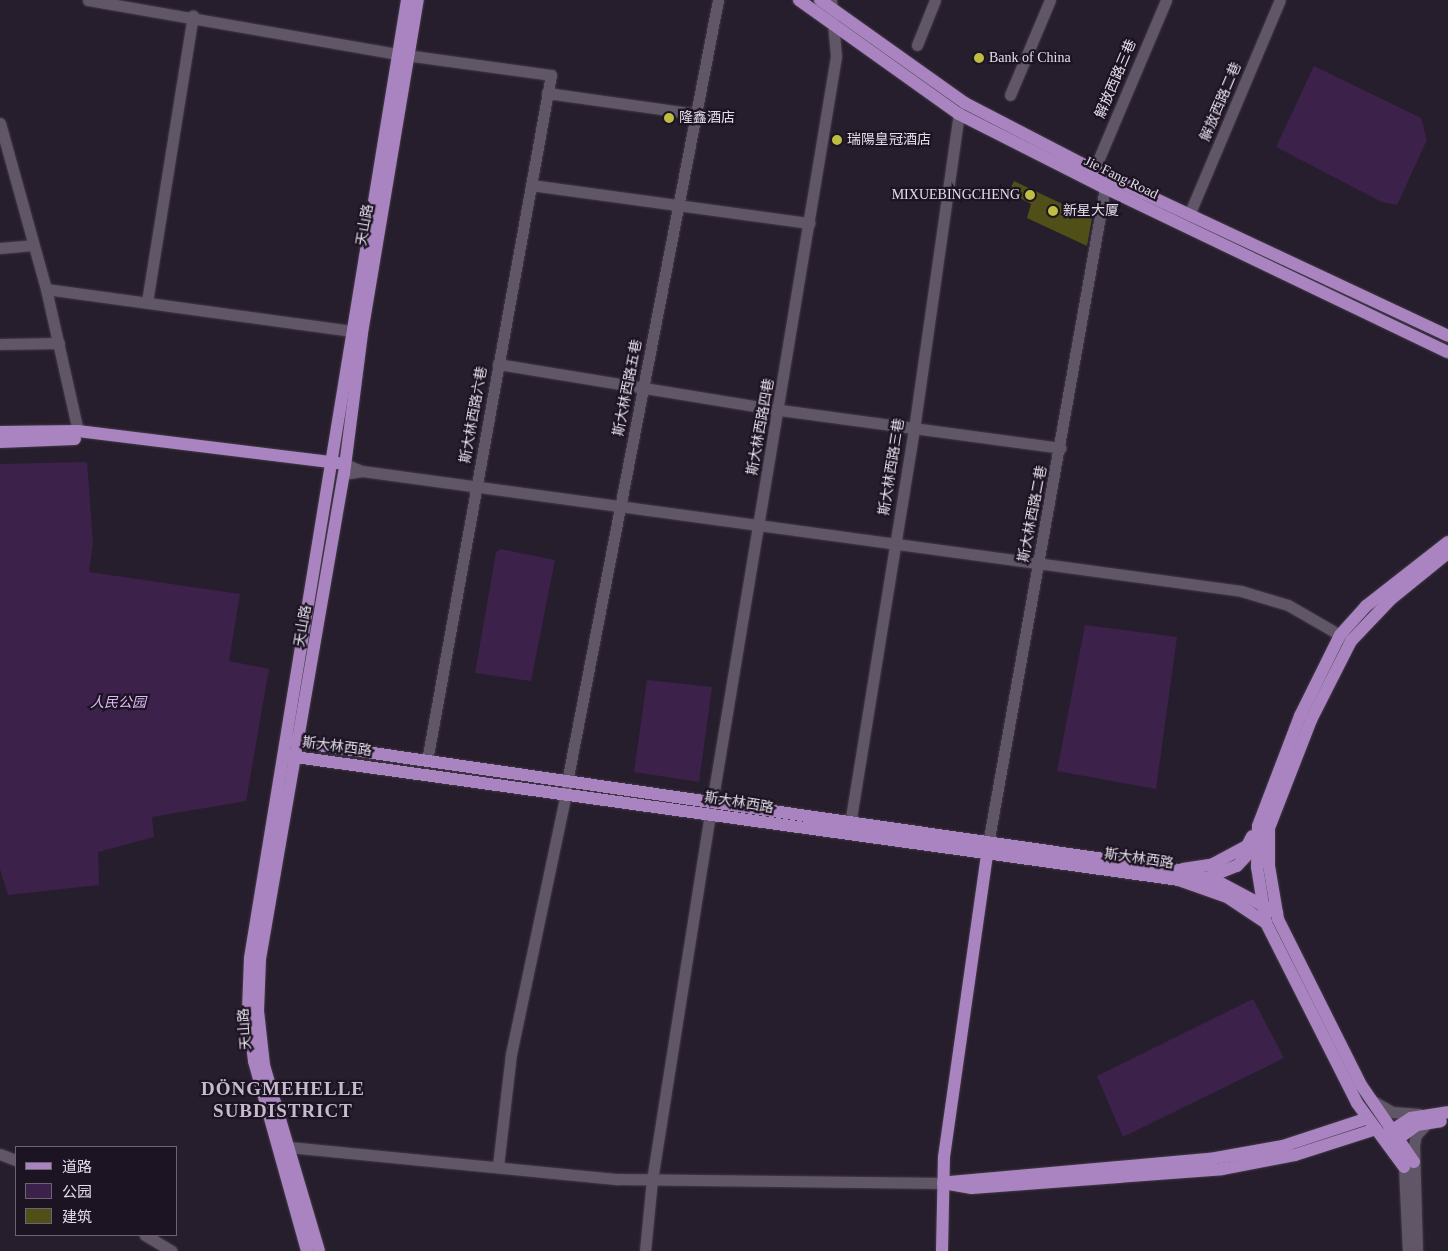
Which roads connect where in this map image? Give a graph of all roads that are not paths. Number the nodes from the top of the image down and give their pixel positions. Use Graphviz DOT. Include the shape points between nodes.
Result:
graph roads {
  1 [pos="88,0"];
  2 [pos="407,0"];
  3 [pos="418,0"];
  4 [pos="718,0"];
  5 [pos="799,0"];
  6 [pos="820,0"];
  7 [pos="935,0"];
  8 [pos="1050,0"];
  9 [pos="1166,0"];
  10 [pos="1280,0"];
  11 [pos="832,5"];
  12 [pos="193,16"];
  13 [pos="834,26"];
  14 [pos="917,45"];
  15 [pos="403,55"];
  16 [pos="548,93"];
  17 [pos="1010,95"];
  18 [pos="696,114"];
  19 [pos="959,114"];
  20 [pos="0,123"];
  21 [pos="1094,170"];
  22 [pos="531,185"];
  23 [pos="1105,188"];
  24 [pos="678,206"];
  25 [pos="1189,215"];
  26 [pos="809,223"];
  27 [pos="33,245"];
  28 [pos="0,248"];
  29 [pos="46,289"];
  30 [pos="147,302"];
  31 [pos="352,331"];
  32 [pos="1448,336"];
  33 [pos="59,342"];
  34 [pos="0,344"];
  35 [pos="1448,352"];
  36 [pos="498,364"];
  37 [pos="644,387"];
  38 [pos="780,410"];
  39 [pos="914,429"];
  40 [pos="78,431"];
  41 [pos="0,432"];
  42 [pos="0,442"];
  43 [pos="1060,448"];
  44 [pos="331,466"];
  45 [pos="344,469"];
  46 [pos="476,487"];
  47 [pos="621,506"];
  48 [pos="760,526"];
  49 [pos="1448,542"];
  50 [pos="894,545"];
  51 [pos="1448,553"];
  52 [pos="1039,563"];
  53 [pos="1346,638"];
  54 [pos="293,742"];
  55 [pos="290,756"];
  56 [pos="427,761"];
  57 [pos="566,787"];
  58 [pos="711,808"];
  59 [pos="850,824"];
  60 [pos="1264,827"];
  61 [pos="1258,844"];
  62 [pos="988,849"];
  63 [pos="1180,870"];
  64 [pos="1207,878"];
  65 [pos="1187,881"];
  66 [pos="1270,911"];
  67 [pos="1266,923"];
  68 [pos="1368,1097"];
  69 [pos="1448,1112"];
  70 [pos="1368,1118"];
  71 [pos="1426,1118"];
  72 [pos="1448,1120"];
  73 [pos="1387,1136"];
  74 [pos="282,1146"];
  75 [pos="0,1154"];
  76 [pos="15,1160"];
  77 [pos="1409,1164"];
  78 [pos="498,1166"];
  79 [pos="652,1180"];
  80 [pos="943,1183"];
  81 [pos="147,1236"];
  82 [pos="172,1251"];
  83 [pos="307,1251"];
  84 [pos="318,1251"];
  85 [pos="645,1251"];
  86 [pos="942,1251"];
  87 [pos="1408,1251"];
  88 [pos="1417,1251"];
  1 -- 12 [label="street"];
  2 -- 15 [label="main road, 天山路"];
  3 -- 15 [label="main road, 天山路"];
  4 -- 18 [label="street, 斯大林西路五巷"];
  5 -- 13 [label="main road, Jie Fang Road"];
  6 -- 11 [label="main road, Jie Fang Road"];
  7 -- 14 [label="street"];
  8 -- 17 [label="street"];
  9 -- 21 [label="street, 解放西路三巷"];
  10 -- 25 [label="street, 解放西路二巷"];
  11 -- 13 [label="street, 斯大林西路四巷"];
  11 -- 21 [label="main road, Jie Fang Road" via="965,103"];
  12 -- 15 [label="street"];
  12 -- 30 [label="street"];
  13 -- 19 [label="main road, Jie Fang Road"];
  13 -- 26 [label="street, 斯大林西路四巷" via="836,56"];
  15 -- 16 [label="street, 斯大林西路六巷" via="551,75"];
  15 -- 31 [label="main road, 天山路"];
  15 -- 45 [label="main road, 天山路"];
  16 -- 18 [label="street"];
  16 -- 22 [label="street, 斯大林西路六巷"];
  18 -- 24 [label="street, 斯大林西路五巷"];
  19 -- 23 [label="main road, Jie Fang Road"];
  19 -- 39 [label="street, 斯大林西路三巷"];
  20 -- 27 [label="street"];
  21 -- 25 [label="main road, Jie Fang Road"];
  22 -- 24 [label="street"];
  22 -- 36 [label="street, 斯大林西路六巷"];
  23 -- 35 [label="main road, Jie Fang Road"];
  23 -- 43 [label="street, 斯大林西路二巷"];
  24 -- 26 [label="street"];
  24 -- 37 [label="street, 斯大林西路五巷"];
  25 -- 32 [label="main road, Jie Fang Road"];
  26 -- 38 [label="street, 斯大林西路四巷"];
  27 -- 28 [label="street"];
  27 -- 29 [label="street"];
  29 -- 30 [label="street"];
  29 -- 33 [label="street"];
  30 -- 31 [label="street"];
  31 -- 44 [label="main road, 天山路"];
  33 -- 34 [label="street"];
  33 -- 40 [label="street"];
  36 -- 37 [label="street"];
  36 -- 46 [label="street, 斯大林西路六巷"];
  37 -- 38 [label="street"];
  37 -- 47 [label="street, 斯大林西路五巷"];
  38 -- 39 [label="street"];
  38 -- 48 [label="street, 斯大林西路四巷"];
  39 -- 43 [label="street"];
  39 -- 50 [label="street, 斯大林西路三巷"];
  40 -- 41 [label="main road"];
  40 -- 44 [label="main road"];
  42 -- 44 [label="main road" via="82,439"];
  43 -- 52 [label="street, 斯大林西路二巷"];
  44 -- 45 [label="main road"];
  44 -- 54 [label="main road, 天山路"];
  45 -- 46 [label="street"];
  45 -- 54 [label="main road, 天山路"];
  46 -- 47 [label="street"];
  46 -- 56 [label="street, 斯大林西路六巷"];
  47 -- 48 [label="street"];
  47 -- 57 [label="street, 斯大林西路五巷"];
  48 -- 50 [label="street"];
  48 -- 58 [label="street, 斯大林西路四巷"];
  49 -- 53 [label="main road" via="1366,606"];
  50 -- 52 [label="street"];
  50 -- 59 [label="street, 斯大林西路三巷"];
  51 -- 53 [label="main road"];
  52 -- 53 [label="street" via="1256,594 1288,605"];
  52 -- 62 [label="street, 斯大林西路二巷"];
  53 -- 60 [label="main road"];
  54 -- 55 [label="main road, 天山路"];
  54 -- 56 [label="main road, 斯大林西路"];
  55 -- 57 [label="main road, 斯大林西路"];
  55 -- 74 [label="main road, 天山路" via="250,958 248,1010 254,1061"];
  56 -- 57 [label="main road, 斯大林西路"];
  57 -- 58 [label="main road, 斯大林西路"];
  57 -- 78 [label="street, 斯大林西路五巷" via="532,968 510,1054"];
  58 -- 59 [label="main road, 斯大林西路"];
  58 -- 62 [label="main road, 斯大林西路" via="852,837"];
  58 -- 79 [label="street, 斯大林西路四巷"];
  59 -- 62 [label="main road, 斯大林西路"];
  60 -- 61 [label="main road"];
  60 -- 63 [label="main road" via="1247,846 1213,864"];
  60 -- 66 [label="main road"];
  61 -- 64 [label="main road" via="1237,866"];
  61 -- 66 [label="main road" via="1257,867"];
  62 -- 63 [label="main road, 斯大林西路"];
  62 -- 65 [label="main road, 斯大林西路"];
  62 -- 80 [label="main road"];
  63 -- 64 [label="main road"];
  64 -- 65 [label="main road"];
  64 -- 66 [label="main road"];
  65 -- 67 [label="main road" via="1227,897"];
  66 -- 67 [label="main road"];
  66 -- 68 [label="main road"];
  67 -- 70 [label="main road"];
  68 -- 71 [label="street" via="1392,1112"];
  68 -- 73 [label="main road"];
  69 -- 71 [label="main road"];
  70 -- 73 [label="main road"];
  70 -- 80 [label="main road" via="1283,1146 1210,1159 968,1178"];
  71 -- 72 [label="main road"];
  71 -- 73 [label="main road"];
  71 -- 77 [label="street" via="1416,1135"];
  73 -- 77 [label="main road"];
  73 -- 80 [label="main road" via="1222,1169 972,1188"];
  74 -- 78 [label="street"];
  74 -- 83 [label="main road, 天山路"];
  74 -- 84 [label="main road, 天山路"];
  75 -- 76 [label="street"];
  77 -- 87 [label="street"];
  77 -- 88 [label="street"];
  78 -- 79 [label="street"];
  79 -- 80 [label="street"];
  79 -- 85 [label="street, 斯大林西路四巷"];
  80 -- 86 [label="main road"];
  81 -- 82 [label="street"];
}
